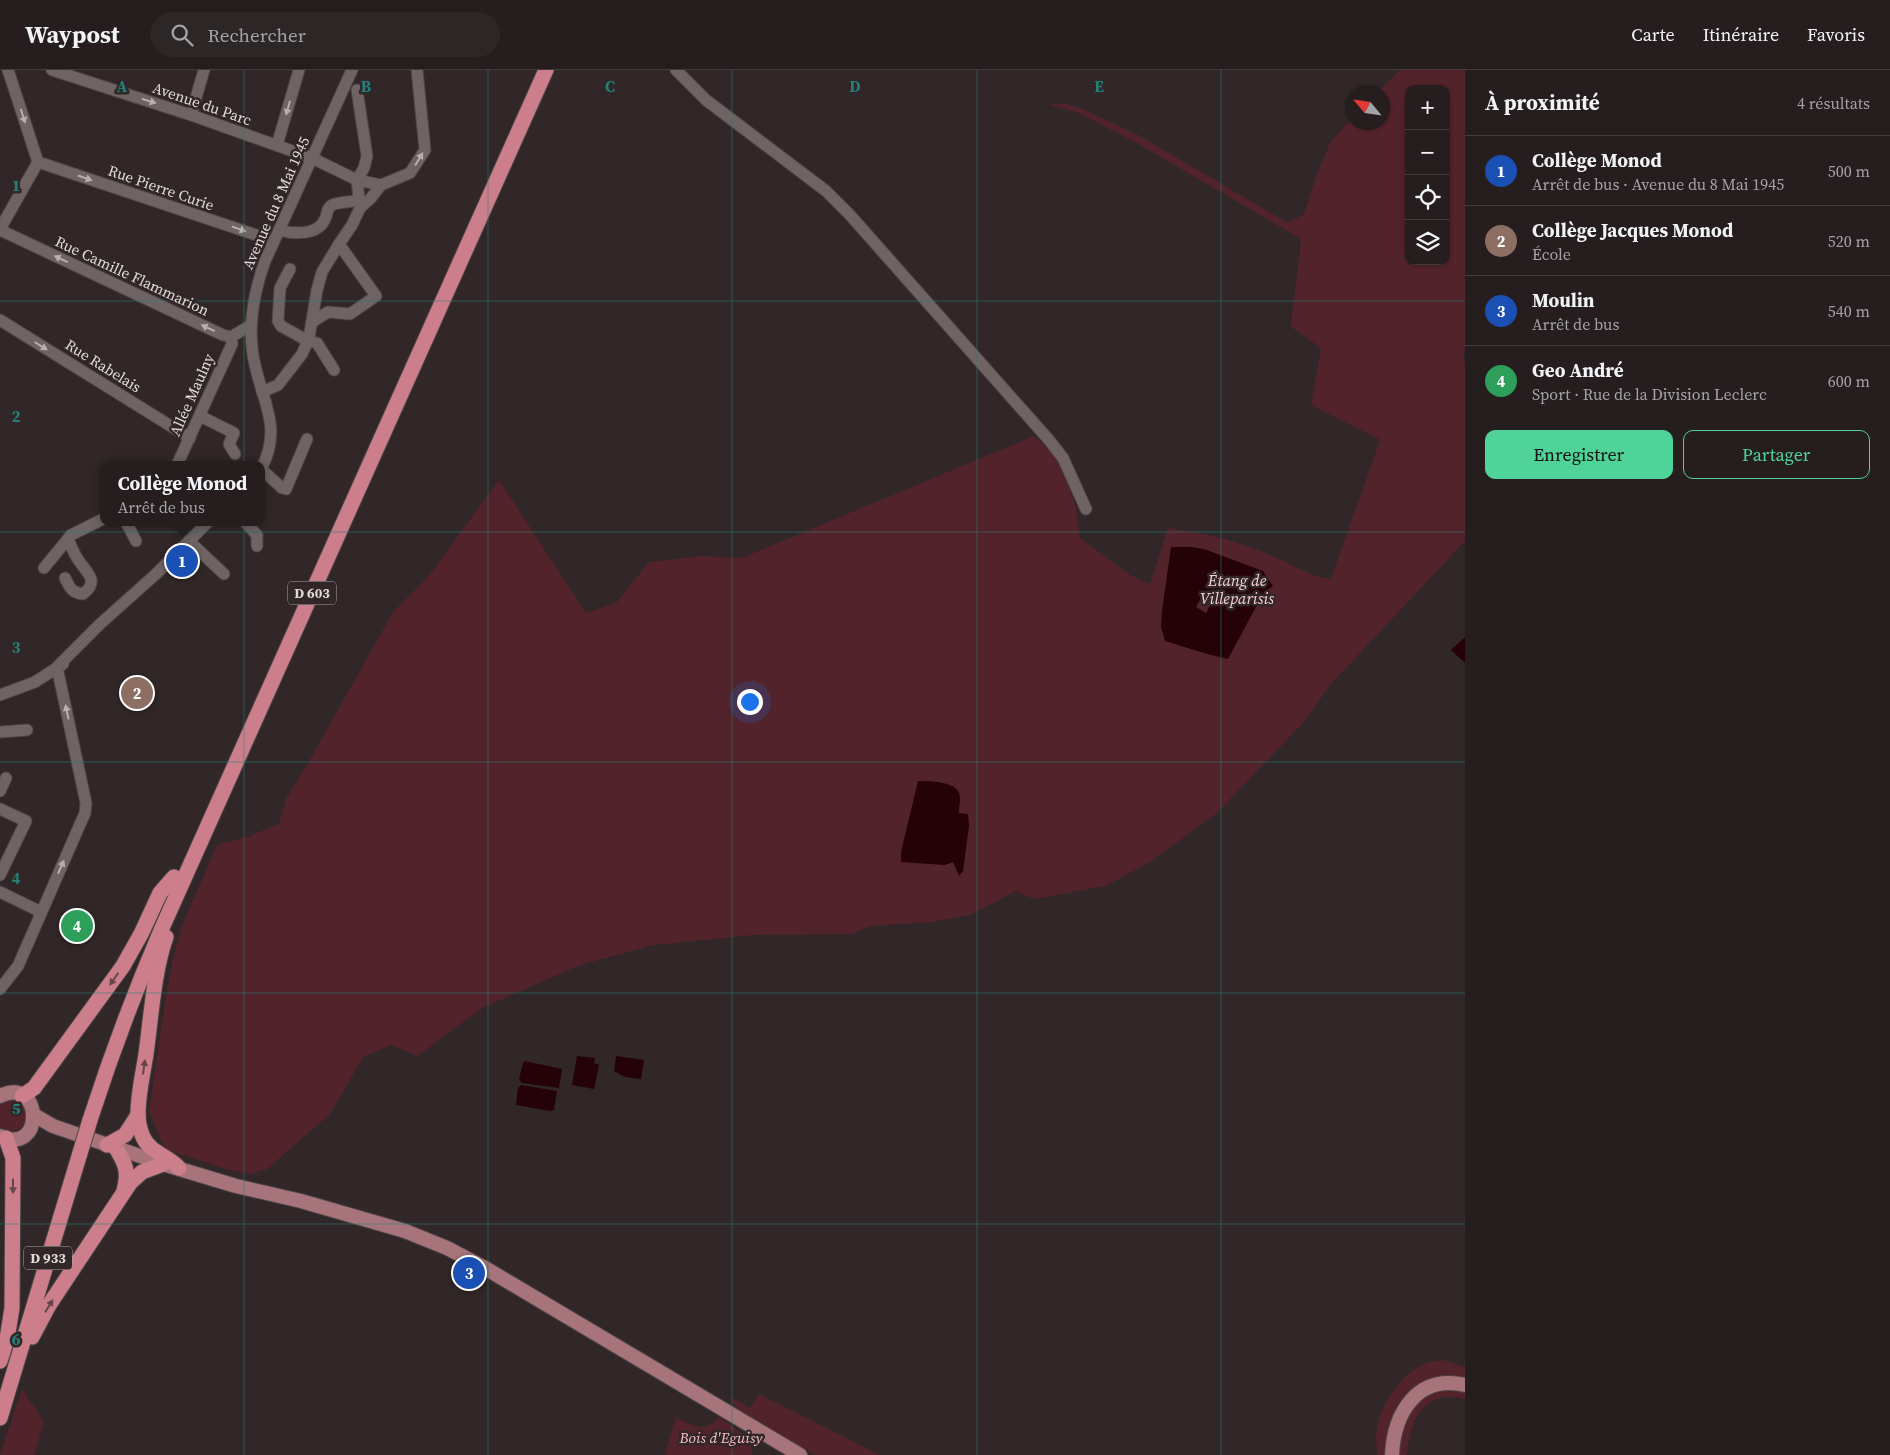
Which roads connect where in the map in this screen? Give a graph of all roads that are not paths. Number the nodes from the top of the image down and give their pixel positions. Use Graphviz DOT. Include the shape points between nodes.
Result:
graph roads {
  1 [pos="8,70"];
  2 [pos="52,70"];
  3 [pos="90,70"];
  4 [pos="204,70"];
  5 [pos="299,70"];
  6 [pos="352,70"];
  7 [pos="417,70"];
  8 [pos="535,70"];
  9 [pos="546,70"];
  10 [pos="676,70"];
  11 [pos="86,82"];
  12 [pos="357,90"];
  13 [pos="191,115"];
  14 [pos="277,146"];
  15 [pos="312,158"];
  16 [pos="38,162"];
  17 [pos="357,180"];
  18 [pos="381,185"];
  19 [pos="360,204"];
  20 [pos="0,230"];
  21 [pos="279,230"];
  22 [pos="274,241"];
  23 [pos="339,244"];
  24 [pos="290,269"];
  25 [pos="0,320"];
  26 [pos="312,322"];
  27 [pos="251,325"];
  28 [pos="232,341"];
  29 [pos="308,341"];
  30 [pos="252,348"];
  31 [pos="334,370"];
  32 [pos="262,392"];
  33 [pos="200,416"];
  34 [pos="190,438"];
  35 [pos="307,439"];
  36 [pos="235,454"];
  37 [pos="179,461"];
  38 [pos="265,461"];
  39 [pos="265,473"];
  40 [pos="1086,509"];
  41 [pos="100,521"];
  42 [pos="128,526"];
  43 [pos="204,526"];
  44 [pos="249,526"];
  45 [pos="68,539"];
  46 [pos="136,540"];
  47 [pos="189,541"];
  48 [pos="257,546"];
  49 [pos="44,568"];
  50 [pos="224,574"];
  51 [pos="65,578"];
  52 [pos="57,667"];
  53 [pos="0,695"];
  54 [pos="27,730"];
  55 [pos="0,732"];
  56 [pos="6,778"];
  57 [pos="0,791"];
  58 [pos="0,809"];
  59 [pos="0,875"];
  60 [pos="179,879"];
  61 [pos="0,892"];
  62 [pos="41,912"];
  63 [pos="0,989"];
  64 [pos="1,1094"];
  65 [pos="22,1096"];
  66 [pos="138,1115"];
  67 [pos="33,1121"];
  68 [pos="3,1137"];
  69 [pos="111,1146"];
  70 [pos="75,1152"];
  71 [pos="163,1164"];
  72 [pos="179,1168"];
  73 [pos="124,1192"];
  74 [pos="9,1362"];
  75 [pos="4,1384"];
  76 [pos="1465,1385"];
  77 [pos="0,1418"];
  78 [pos="800,1455"];
  79 [pos="1392,1455"];
  1 -- 16 [label="street, one-way"];
  2 -- 11 [label="street, Avenue du Parc"];
  3 -- 11 [label="street"];
  4 -- 13 [label="street"];
  5 -- 14 [label="street, one-way"];
  6 -- 15 [label="street, Avenue du 8 Mai 1945"];
  18 -- 7 [label="street, one-way" via="410,173 425,150"];
  8 -- 60 [label="highway, D 603"];
  9 -- 60 [label="highway, D 603"];
  10 -- 40 [label="street" via="706,100 826,191 1049,440 1063,458"];
  11 -- 13 [label="street, Avenue du Parc, one-way"];
  12 -- 17 [label="street" via="367,156"];
  13 -- 14 [label="street, Avenue du Parc"];
  14 -- 15 [label="street, Avenue du Parc"];
  15 -- 17 [label="street, Avenue du Parc"];
  15 -- 21 [label="street, Avenue du 8 Mai 1945"];
  16 -- 20 [label="street"];
  16 -- 22 [label="street, Rue Pierre Curie, one-way"];
  17 -- 18 [label="street, Avenue du Parc"];
  17 -- 19 [label="street"];
  18 -- 19 [label="street" via="371,198"];
  19 -- 21 [label="street" via="332,205 318,228 292,233"];
  19 -- 23 [label="street" via="352,225"];
  28 -- 20 [label="street, Rue Camille Flammarion, one-way"];
  21 -- 22 [label="street, Avenue du 8 Mai 1945"];
  22 -- 27 [label="street, Avenue du 8 Mai 1945" via="259,277"];
  23 -- 26 [label="street" via="322,272"];
  23 -- 26 [label="street" via="376,296 350,314 328,312"];
  24 -- 29 [label="street" via="280,288 278,321"];
  25 -- 34 [label="street, Rue Rabelais, one-way"];
  26 -- 29 [label="street"];
  27 -- 28 [label="street"];
  27 -- 30 [label="street, Avenue du 8 Mai 1945"];
  28 -- 30 [label="street, Rue Camille Flammarion"];
  28 -- 33 [label="street, Allée Maulny"];
  29 -- 31 [label="street" via="316,343"];
  29 -- 32 [label="street" via="278,385"];
  30 -- 32 [label="street, Avenue du 8 Mai 1945"];
  32 -- 38 [label="street, Avenue du 8 Mai 1945" via="272,436"];
  33 -- 34 [label="street, Allée Maulny"];
  33 -- 36 [label="street" via="234,433 229,444"];
  34 -- 37 [label="street, Allée Maulny"];
  35 -- 39 [label="street" via="286,489"];
  41 -- 45 [label="street"];
  42 -- 46 [label="street"];
  43 -- 47 [label="street"];
  44 -- 48 [label="street" via="257,535"];
  45 -- 49 [label="street"];
  45 -- 51 [label="street" via="92,582 89,590 77,594 71,591"];
  47 -- 50 [label="street"];
  47 -- 52 [label="street" via="76,656"];
  52 -- 53 [label="street" via="35,682"];
  62 -- 52 [label="street, one-way" via="85,813 86,803"];
  54 -- 55 [label="street"];
  56 -- 57 [label="street"];
  58 -- 59 [label="street" via="26,821"];
  60 -- 65 [label="highway, one-way" via="160,893 134,948 112,983 34,1088"];
  66 -- 60 [label="highway, one-way" via="161,956 181,902"];
  60 -- 70 [label="highway, D 603, bridge"];
  61 -- 62 [label="street"];
  62 -- 63 [label="street" via="18,966"];
  64 -- 65 [label="main road"];
  65 -- 67 [label="main road" via="30,1103"];
  66 -- 69 [label="highway" via="125,1135"];
  66 -- 72 [label="highway" via="146,1143"];
  67 -- 68 [label="main road" via="23,1136"];
  67 -- 69 [label="main road"];
  68 -- 74 [label="highway, one-way" via="13,1158"];
  69 -- 71 [label="main road"];
  69 -- 73 [label="highway" via="126,1166"];
  70 -- 74 [label="highway, D 933"];
  71 -- 72 [label="main road"];
  71 -- 73 [label="highway" via="142,1172"];
  72 -- 78 [label="main road" via="405,1231 447,1248"];
  74 -- 73 [label="highway, one-way" via="29,1346 40,1320"];
  74 -- 75 [label="highway" via="21,1372"];
  75 -- 77 [label="highway"];
  76 -- 79 [label="main road" via="1436,1386 1412,1398 1396,1425"];
}
